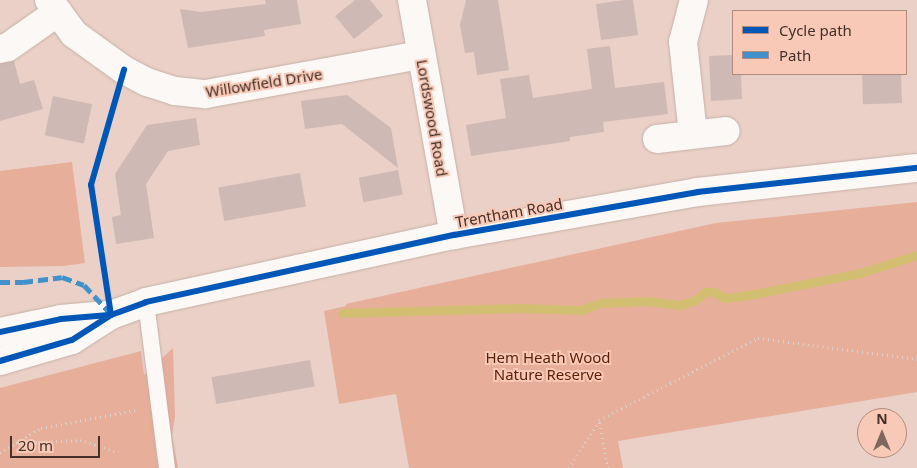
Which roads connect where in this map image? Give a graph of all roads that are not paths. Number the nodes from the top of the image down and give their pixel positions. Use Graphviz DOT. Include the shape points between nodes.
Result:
graph roads {
  1 [pos="412,0"];
  2 [pos="689,1"];
  3 [pos="53,6"];
  4 [pos="0,49"];
  5 [pos="421,56"];
  6 [pos="726,131"];
  7 [pos="694,134"];
  8 [pos="658,139"];
  9 [pos="917,168"];
  10 [pos="454,235"];
  11 [pos="146,302"];
  12 [pos="111,315"];
  13 [pos="0,332"];
  14 [pos="0,360"];
  15 [pos="167,468"];
  1 -- 5 [label="main road, Lordswood Road"];
  2 -- 7 [label="main road" via="684,42"];
  3 -- 4 [label="main road" via="8,47"];
  3 -- 5 [label="main road, Willowfield Drive" via="74,34 124,70 175,91 206,94"];
  5 -- 10 [label="main road, Lordswood Road"];
  6 -- 7 [label="main road"];
  7 -- 8 [label="main road"];
  9 -- 10 [label="main road, Trentham Road" via="698,192"];
  10 -- 11 [label="main road, Trentham Road"];
  11 -- 12 [label="main road, Trentham Road"];
  11 -- 15 [label="lane"];
  12 -- 13 [label="main road, Trentham Road" via="61,319"];
  12 -- 14 [label="main road, Trentham Road" via="72,340"];
}
